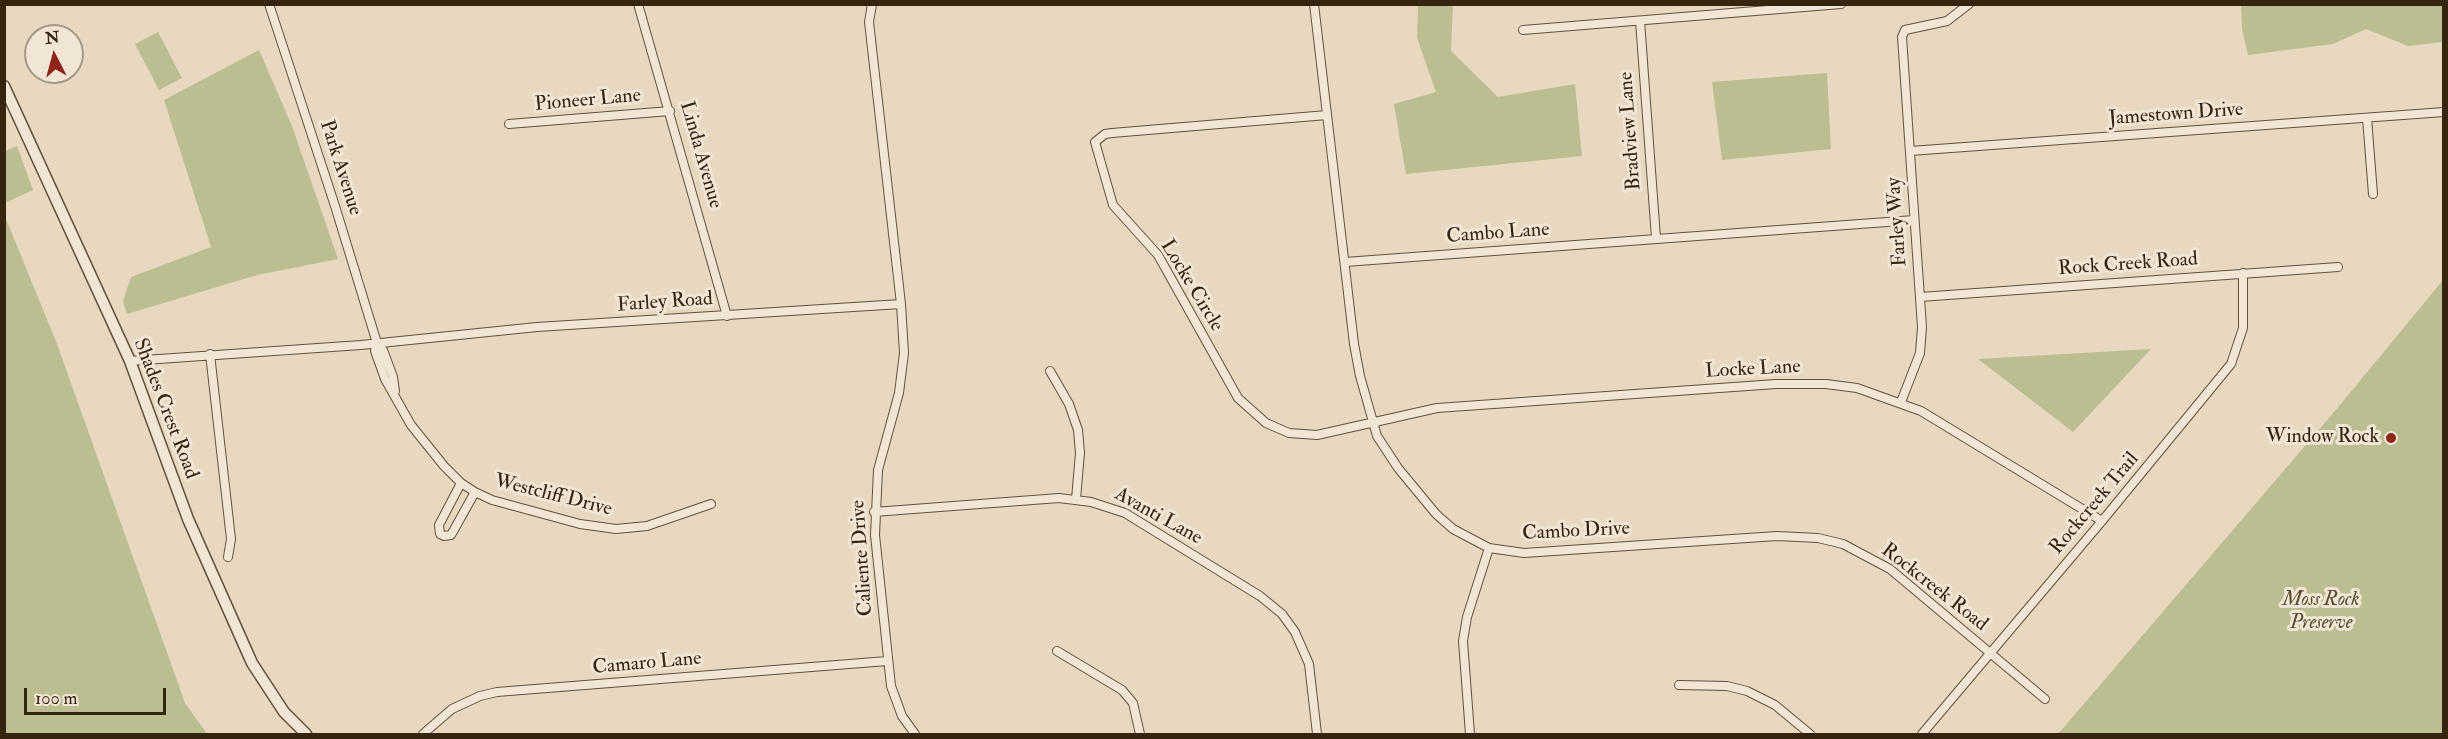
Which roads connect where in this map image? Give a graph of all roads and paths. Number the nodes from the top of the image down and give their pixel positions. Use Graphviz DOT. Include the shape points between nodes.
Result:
graph roads {
  1 [pos="268,4"];
  2 [pos="638,4"];
  3 [pos="1314,4"];
  4 [pos="1841,4"];
  5 [pos="1969,4"];
  6 [pos="870,5"];
  7 [pos="1640,21"];
  8 [pos="1523,30"];
  9 [pos="4,86"];
  10 [pos="670,111"];
  11 [pos="2444,112"];
  12 [pos="1327,115"];
  13 [pos="2367,118"];
  14 [pos="508,124"];
  15 [pos="1910,151"];
  16 [pos="2373,194"];
  17 [pos="1914,220"];
  18 [pos="1656,238"];
  19 [pos="1345,262"];
  20 [pos="2338,267"];
  21 [pos="2243,273"];
  22 [pos="1920,297"];
  23 [pos="901,304"];
  24 [pos="727,315"];
  25 [pos="377,343"];
  26 [pos="210,354"];
  27 [pos="130,361"];
  28 [pos="1050,371"];
  29 [pos="1901,402"];
  30 [pos="1372,422"];
  31 [pos="461,483"];
  32 [pos="475,492"];
  33 [pos="1076,499"];
  34 [pos="711,504"];
  35 [pos="874,512"];
  36 [pos="2102,521"];
  37 [pos="1751,538"];
  38 [pos="1489,548"];
  39 [pos="228,557"];
  40 [pos="1057,651"];
  41 [pos="1990,654"];
  42 [pos="887,661"];
  43 [pos="1679,685"];
  44 [pos="2045,699"];
  45 [pos="306,735"];
  46 [pos="423,735"];
  47 [pos="915,735"];
  48 [pos="1140,735"];
  49 [pos="1317,735"];
  50 [pos="1470,735"];
  51 [pos="1810,735"];
  52 [pos="1922,735"];
  1 -- 25 [label="street, Park Avenue"];
  2 -- 10 [label="street, Linda Avenue"];
  3 -- 12 [label="street"];
  4 -- 7 [label="street"];
  5 -- 15 [label="street, Farley Way" via="1947,21 1905,30 1902,37"];
  6 -- 23 [label="street"];
  7 -- 8 [label="street"];
  7 -- 18 [label="street, Bradview Lane"];
  9 -- 27 [label="street, Shades Crest Road"];
  10 -- 14 [label="street, Pioneer Lane"];
  10 -- 24 [label="street, Linda Avenue"];
  11 -- 13 [label="street, Jamestown Drive"];
  12 -- 19 [label="street"];
  12 -- 30 [label="street, Locke Circle" via="1112,133 1095,142 1113,205 1158,255 1247,409 1275,427 1304,436"];
  13 -- 15 [label="street, Jamestown Drive"];
  13 -- 16 [label="street"];
  15 -- 17 [label="street, Farley Way"];
  17 -- 18 [label="street, Cambo Lane"];
  17 -- 22 [label="street, Farley Way"];
  18 -- 19 [label="street, Cambo Lane"];
  19 -- 30 [label="street, Cambo Drive" via="1354,344"];
  20 -- 21 [label="street, Rock Creek Road"];
  21 -- 22 [label="street, Rock Creek Road"];
  21 -- 36 [label="street, Rockcreek Trail" via="2244,321 2231,364"];
  22 -- 29 [label="street, Farley Way" via="1920,353"];
  23 -- 24 [label="street, Farley Road"];
  23 -- 35 [label="street, Caliente Drive" via="903,373 878,470"];
  24 -- 25 [label="street, Farley Road" via="537,327"];
  25 -- 26 [label="street, Farley Road"];
  25 -- 31 [label="street, Westcliff Drive" via="383,350 395,395 411,425"];
  26 -- 27 [label="street, Farley Road"];
  26 -- 39 [label="street" via="231,539"];
  27 -- 45 [label="street, Shades Crest Road" via="188,519 252,663 272,697"];
  28 -- 33 [label="street" via="1069,404 1078,430"];
  29 -- 30 [label="street, Locke Lane" via="1857,388 1793,383 1437,408"];
  29 -- 36 [label="street, Locke Lane"];
  30 -- 38 [label="street, Cambo Drive" via="1386,452 1436,514 1453,529"];
  31 -- 32 [label="street, Westcliff Drive"];
  31 -- 32 [label="street" via="439,525 440,534 451,535"];
  32 -- 34 [label="street, Westcliff Drive" via="580,524 616,529 647,526"];
  33 -- 35 [label="street, Avanti Lane"];
  33 -- 49 [label="street, Avanti Lane" via="1125,513 1260,596 1282,614 1309,664"];
  35 -- 42 [label="street, Caliente Drive"];
  36 -- 41 [label="street, Rockcreek Trail"];
  37 -- 38 [label="street, Cambo Drive" via="1539,553"];
  37 -- 41 [label="street, Rockcreek Road" via="1818,538 1860,552 1902,579"];
  38 -- 50 [label="street" via="1463,641"];
  40 -- 48 [label="street" via="1122,690 1133,702"];
  41 -- 44 [label="street, Rockcreek Road"];
  41 -- 52 [label="street, Rockcreek Trail"];
  42 -- 46 [label="street, Camaro Lane" via="497,692 452,709"];
  42 -- 47 [label="street, Caliente Drive" via="896,702"];
  43 -- 51 [label="street" via="1727,686 1747,691 1775,705"];
}
